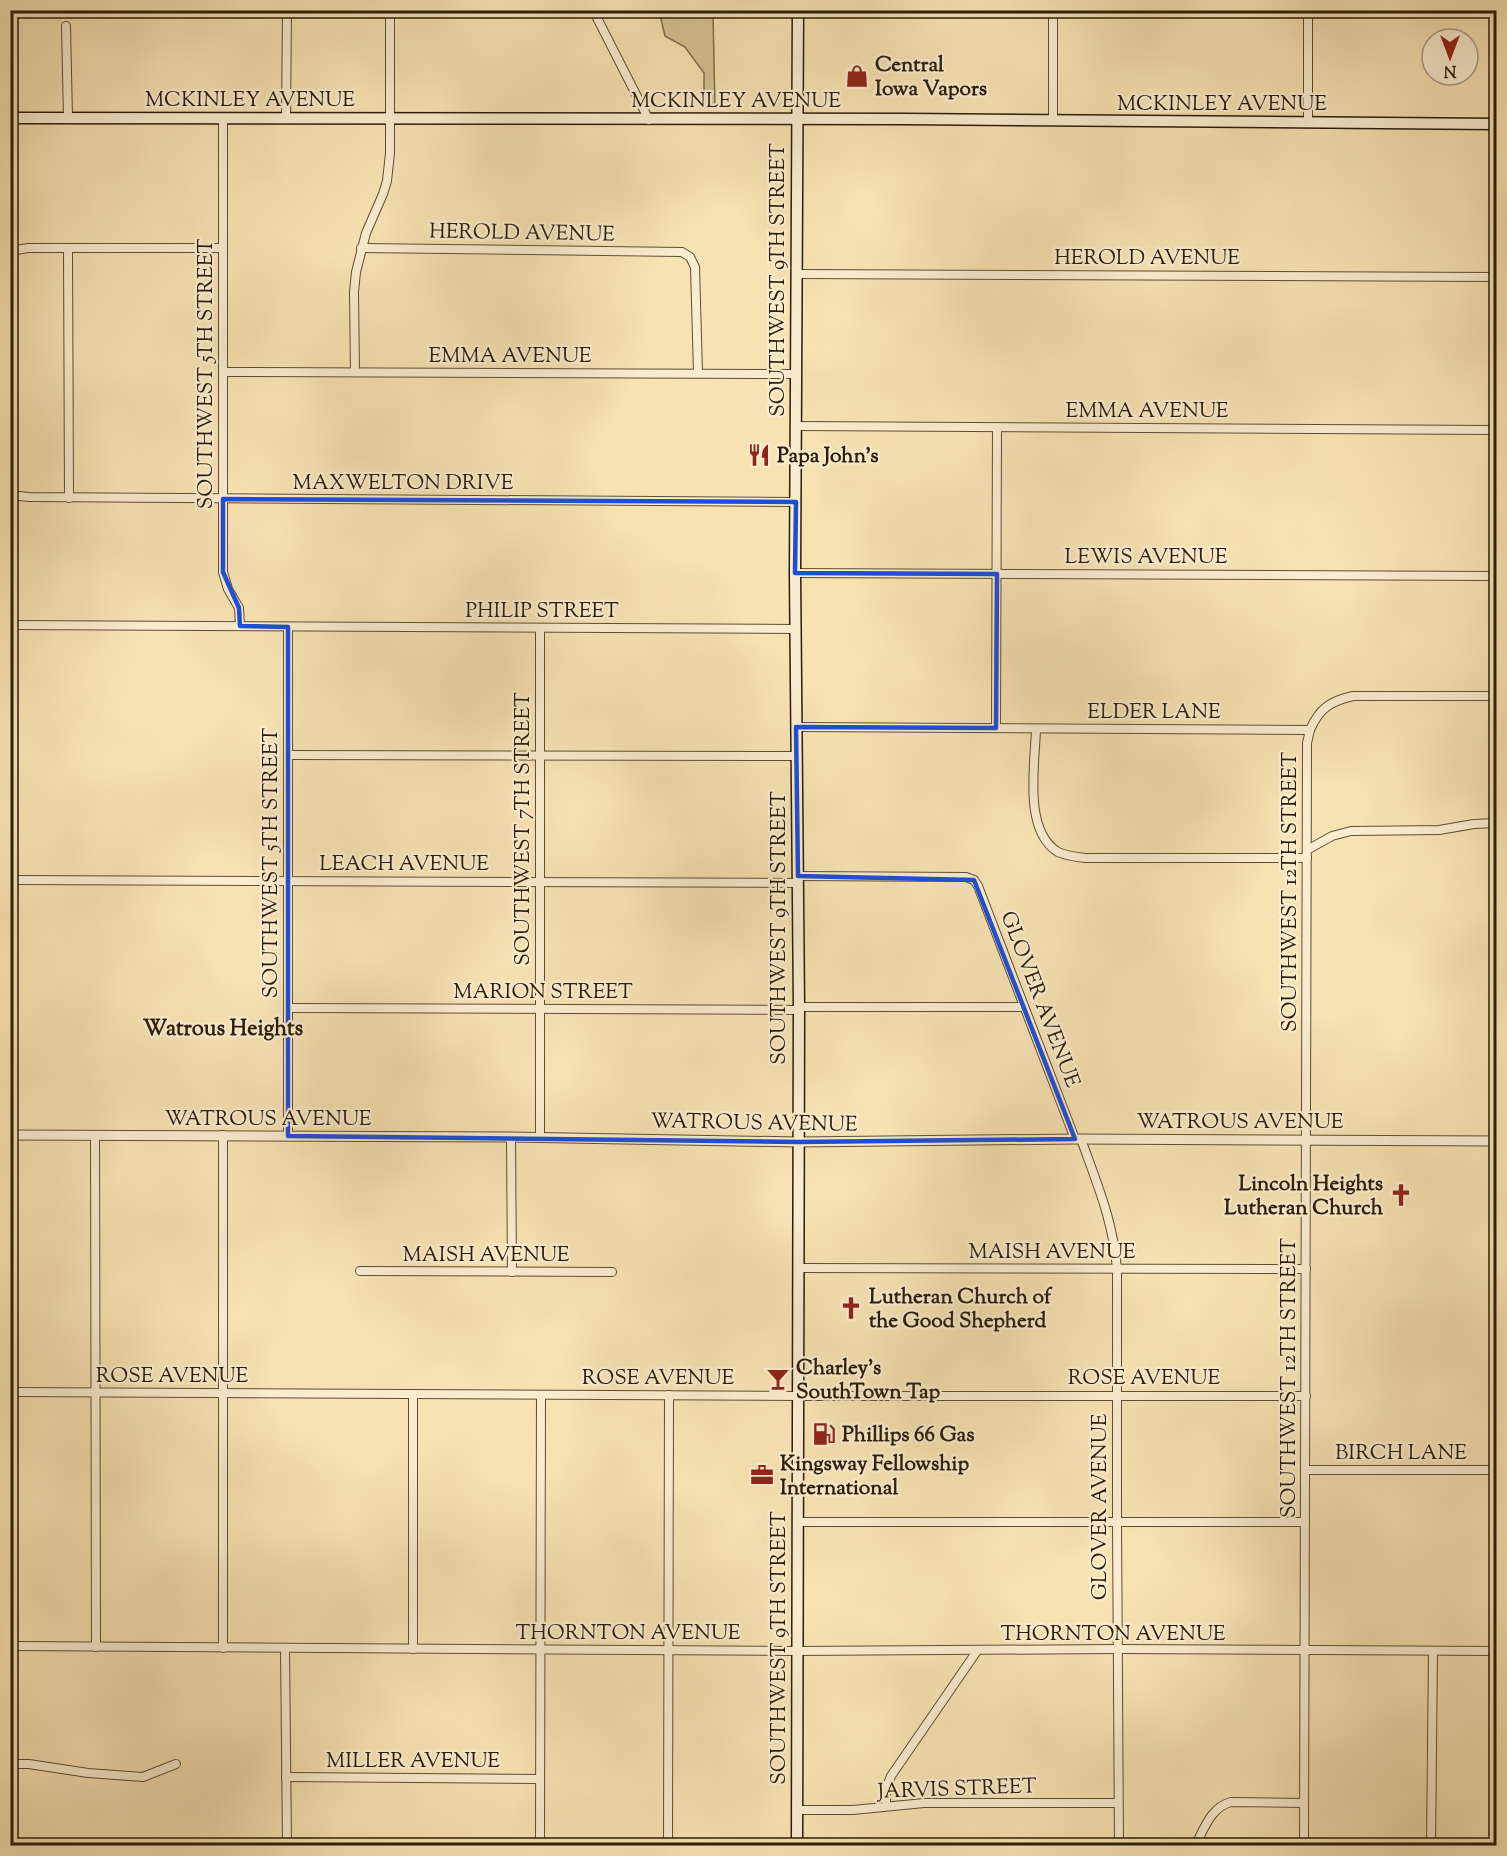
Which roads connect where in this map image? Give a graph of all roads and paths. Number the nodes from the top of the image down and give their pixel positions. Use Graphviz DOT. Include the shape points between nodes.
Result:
graph roads {
  1 [pos="287,10"];
  2 [pos="390,10"];
  3 [pos="593,10"];
  4 [pos="798,10"];
  5 [pos="1053,10"];
  6 [pos="1308,10"];
  7 [pos="66,26"];
  8 [pos="10,118"];
  9 [pos="68,118"];
  10 [pos="223,119"];
  11 [pos="286,119"];
  12 [pos="390,119"];
  13 [pos="649,120"];
  14 [pos="798,120"];
  15 [pos="1053,121"];
  16 [pos="1308,123"];
  17 [pos="1497,124"];
  18 [pos="68,248"];
  19 [pos="223,248"];
  20 [pos="361,248"];
  21 [pos="10,251"];
  22 [pos="797,274"];
  23 [pos="1497,277"];
  24 [pos="223,372"];
  25 [pos="354,372"];
  26 [pos="698,374"];
  27 [pos="797,374"];
  28 [pos="796,426"];
  29 [pos="997,427"];
  30 [pos="1497,430"];
  31 [pos="10,495"];
  32 [pos="69,498"];
  33 [pos="223,499"];
  34 [pos="796,502"];
  35 [pos="795,573"];
  36 [pos="997,573"];
  37 [pos="1497,576"];
  38 [pos="10,625"];
  39 [pos="240,626"];
  40 [pos="288,627"];
  41 [pos="540,628"];
  42 [pos="796,629"];
  43 [pos="1497,696"];
  44 [pos="796,728"];
  45 [pos="996,729"];
  46 [pos="1036,729"];
  47 [pos="1310,730"];
  48 [pos="288,754"];
  49 [pos="540,756"];
  50 [pos="796,756"];
  51 [pos="1497,823"];
  52 [pos="1307,854"];
  53 [pos="966,877"];
  54 [pos="10,880"];
  55 [pos="798,880"];
  56 [pos="288,881"];
  57 [pos="540,882"];
  58 [pos="1024,1007"];
  59 [pos="288,1008"];
  60 [pos="798,1008"];
  61 [pos="540,1009"];
  62 [pos="10,1135"];
  63 [pos="95,1135"];
  64 [pos="223,1135"];
  65 [pos="288,1136"];
  66 [pos="512,1137"];
  67 [pos="540,1137"];
  68 [pos="1078,1139"];
  69 [pos="1307,1139"];
  70 [pos="1497,1141"];
  71 [pos="798,1142"];
  72 [pos="798,1268"];
  73 [pos="1117,1269"];
  74 [pos="1306,1269"];
  75 [pos="360,1271"];
  76 [pos="512,1272"];
  77 [pos="612,1272"];
  78 [pos="10,1392"];
  79 [pos="95,1393"];
  80 [pos="222,1394"];
  81 [pos="413,1394"];
  82 [pos="541,1395"];
  83 [pos="669,1395"];
  84 [pos="1117,1395"];
  85 [pos="797,1396"];
  86 [pos="1306,1396"];
  87 [pos="1305,1470"];
  88 [pos="1497,1470"];
  89 [pos="797,1522"];
  90 [pos="1117,1522"];
  91 [pos="1305,1522"];
  92 [pos="10,1646"];
  93 [pos="96,1647"];
  94 [pos="223,1647"];
  95 [pos="285,1648"];
  96 [pos="413,1649"];
  97 [pos="541,1650"];
  98 [pos="668,1650"];
  99 [pos="1117,1650"];
  100 [pos="797,1651"];
  101 [pos="977,1651"];
  102 [pos="1304,1651"];
  103 [pos="1433,1651"];
  104 [pos="1497,1651"];
  105 [pos="10,1764"];
  106 [pos="176,1764"];
  107 [pos="286,1777"];
  108 [pos="540,1779"];
  109 [pos="1119,1803"];
  110 [pos="1304,1803"];
  111 [pos="886,1806"];
  112 [pos="797,1810"];
  113 [pos="287,1845"];
  114 [pos="540,1845"];
  115 [pos="668,1845"];
  116 [pos="797,1845"];
  117 [pos="1119,1845"];
  118 [pos="1195,1845"];
  119 [pos="1304,1845"];
  120 [pos="1431,1845"];
  1 -- 11 [label="street"];
  2 -- 12 [label="street"];
  3 -- 13 [label="street"];
  4 -- 14 [label="main road, SOUTHWEST 9TH STREET"];
  5 -- 15 [label="street"];
  6 -- 16 [label="street"];
  7 -- 9 [label="street"];
  8 -- 9 [label="main road, MCKINLEY AVENUE"];
  9 -- 10 [label="main road, MCKINLEY AVENUE"];
  10 -- 11 [label="main road, MCKINLEY AVENUE"];
  10 -- 19 [label="street, SOUTHWEST 5TH STREET"];
  11 -- 12 [label="main road, MCKINLEY AVENUE"];
  12 -- 13 [label="main road, MCKINLEY AVENUE"];
  12 -- 20 [label="street" via="387,181"];
  13 -- 14 [label="main road, MCKINLEY AVENUE"];
  14 -- 15 [label="main road, MCKINLEY AVENUE"];
  14 -- 22 [label="main road, SOUTHWEST 9TH STREET"];
  15 -- 16 [label="main road, MCKINLEY AVENUE"];
  16 -- 17 [label="main road, MCKINLEY AVENUE"];
  18 -- 19 [label="street"];
  18 -- 21 [label="street"];
  18 -- 32 [label="street"];
  19 -- 24 [label="street, SOUTHWEST 5TH STREET"];
  20 -- 25 [label="street" via="354,292"];
  20 -- 26 [label="street, HEROLD AVENUE" via="682,252 695,267"];
  22 -- 23 [label="street, HEROLD AVENUE"];
  22 -- 27 [label="main road, SOUTHWEST 9TH STREET"];
  24 -- 25 [label="street, EMMA AVENUE"];
  24 -- 33 [label="street, SOUTHWEST 5TH STREET"];
  25 -- 26 [label="street, EMMA AVENUE"];
  26 -- 27 [label="street, EMMA AVENUE"];
  27 -- 28 [label="main road, SOUTHWEST 9TH STREET"];
  28 -- 29 [label="street, EMMA AVENUE"];
  28 -- 34 [label="main road, SOUTHWEST 9TH STREET"];
  29 -- 30 [label="street, EMMA AVENUE"];
  29 -- 36 [label="street"];
  31 -- 32 [label="street, MAXWELTON DRIVE"];
  32 -- 33 [label="street, MAXWELTON DRIVE"];
  33 -- 34 [label="street, MAXWELTON DRIVE"];
  33 -- 39 [label="street, SOUTHWEST 5TH STREET" via="223,572 239,608"];
  34 -- 35 [label="main road, SOUTHWEST 9TH STREET"];
  35 -- 36 [label="street, LEWIS AVENUE"];
  35 -- 42 [label="main road, SOUTHWEST 9TH STREET"];
  36 -- 37 [label="street, LEWIS AVENUE"];
  36 -- 45 [label="street"];
  38 -- 39 [label="street"];
  39 -- 40 [label="street, PHILIP STREET"];
  40 -- 41 [label="street, PHILIP STREET"];
  40 -- 48 [label="street, SOUTHWEST 5TH STREET"];
  41 -- 42 [label="street, PHILIP STREET"];
  41 -- 49 [label="street, SOUTHWEST 7TH STREET"];
  42 -- 44 [label="main road, SOUTHWEST 9TH STREET"];
  43 -- 47 [label="street" via="1353,696 1325,707"];
  44 -- 45 [label="street, ELDER LANE"];
  44 -- 50 [label="main road, SOUTHWEST 9TH STREET"];
  45 -- 46 [label="street, ELDER LANE"];
  46 -- 47 [label="street, ELDER LANE"];
  46 -- 52 [label="street" via="1036,817 1040,831 1058,852 1085,858"];
  47 -- 52 [label="street, SOUTHWEST 12TH STREET"];
  48 -- 49 [label="street"];
  48 -- 56 [label="street, SOUTHWEST 5TH STREET"];
  49 -- 50 [label="street"];
  49 -- 57 [label="street, SOUTHWEST 7TH STREET"];
  50 -- 55 [label="main road, SOUTHWEST 9TH STREET"];
  51 -- 52 [label="street" via="1439,831 1351,831 1332,836"];
  52 -- 69 [label="street, SOUTHWEST 12TH STREET"];
  53 -- 55 [label="street, LEACH AVENUE"];
  53 -- 58 [label="street, GLOVER AVENUE" via="978,886"];
  54 -- 56 [label="street, LEACH AVENUE"];
  55 -- 57 [label="street, LEACH AVENUE"];
  55 -- 60 [label="main road, SOUTHWEST 9TH STREET"];
  56 -- 57 [label="street, LEACH AVENUE"];
  56 -- 59 [label="street, SOUTHWEST 5TH STREET"];
  57 -- 61 [label="street, SOUTHWEST 7TH STREET"];
  58 -- 60 [label="street, MARION STREET"];
  58 -- 68 [label="street, GLOVER AVENUE"];
  59 -- 61 [label="street, MARION STREET"];
  59 -- 65 [label="street, SOUTHWEST 5TH STREET"];
  60 -- 61 [label="street, MARION STREET"];
  60 -- 71 [label="main road, SOUTHWEST 9TH STREET"];
  61 -- 67 [label="street, SOUTHWEST 7TH STREET"];
  62 -- 63 [label="street, WATROUS AVENUE"];
  63 -- 64 [label="street, WATROUS AVENUE"];
  63 -- 79 [label="street"];
  64 -- 65 [label="street, WATROUS AVENUE"];
  64 -- 80 [label="street"];
  65 -- 66 [label="street, WATROUS AVENUE"];
  66 -- 67 [label="street, WATROUS AVENUE"];
  66 -- 76 [label="street"];
  67 -- 71 [label="street, WATROUS AVENUE"];
  68 -- 69 [label="street, WATROUS AVENUE"];
  68 -- 71 [label="street, WATROUS AVENUE"];
  68 -- 73 [label="street, GLOVER AVENUE" via="1109,1218"];
  69 -- 70 [label="street, WATROUS AVENUE"];
  69 -- 74 [label="street, SOUTHWEST 12TH STREET"];
  71 -- 72 [label="main road, SOUTHWEST 9TH STREET"];
  72 -- 73 [label="street, MAISH AVENUE"];
  72 -- 85 [label="main road, SOUTHWEST 9TH STREET"];
  73 -- 74 [label="street, MAISH AVENUE"];
  73 -- 84 [label="street, GLOVER AVENUE"];
  74 -- 86 [label="street, SOUTHWEST 12TH STREET"];
  75 -- 76 [label="street, MAISH AVENUE"];
  76 -- 77 [label="street, MAISH AVENUE"];
  78 -- 79 [label="street, ROSE AVENUE"];
  79 -- 80 [label="street, ROSE AVENUE"];
  79 -- 93 [label="street"];
  80 -- 81 [label="street, ROSE AVENUE"];
  80 -- 94 [label="street"];
  81 -- 82 [label="street, ROSE AVENUE"];
  81 -- 96 [label="street"];
  82 -- 83 [label="street, ROSE AVENUE"];
  82 -- 97 [label="street"];
  83 -- 85 [label="street, ROSE AVENUE"];
  83 -- 98 [label="street"];
  84 -- 85 [label="street, ROSE AVENUE"];
  84 -- 86 [label="street, ROSE AVENUE"];
  84 -- 90 [label="street, GLOVER AVENUE"];
  85 -- 89 [label="main road, SOUTHWEST 9TH STREET"];
  86 -- 87 [label="street, SOUTHWEST 12TH STREET"];
  87 -- 88 [label="street, BIRCH LANE"];
  87 -- 91 [label="street, SOUTHWEST 12TH STREET"];
  89 -- 90 [label="street"];
  89 -- 100 [label="main road, SOUTHWEST 9TH STREET"];
  90 -- 91 [label="street"];
  90 -- 99 [label="street, GLOVER AVENUE"];
  91 -- 102 [label="street, SOUTHWEST 12TH STREET"];
  92 -- 93 [label="street, THORNTON AVENUE"];
  93 -- 94 [label="street, THORNTON AVENUE"];
  94 -- 95 [label="street, THORNTON AVENUE"];
  95 -- 96 [label="street, THORNTON AVENUE"];
  95 -- 107 [label="street"];
  96 -- 97 [label="street, THORNTON AVENUE"];
  97 -- 98 [label="street, THORNTON AVENUE"];
  97 -- 108 [label="street"];
  98 -- 100 [label="street, THORNTON AVENUE"];
  98 -- 115 [label="street"];
  99 -- 101 [label="street, THORNTON AVENUE"];
  99 -- 102 [label="street, THORNTON AVENUE"];
  99 -- 109 [label="street, GLOVER AVENUE"];
  100 -- 101 [label="street, THORNTON AVENUE"];
  100 -- 112 [label="main road, SOUTHWEST 9TH STREET"];
  101 -- 111 [label="street" via="891,1776"];
  102 -- 103 [label="street, THORNTON AVENUE"];
  102 -- 110 [label="street, SOUTHWEST 12TH STREET"];
  103 -- 104 [label="street, THORNTON AVENUE"];
  103 -- 120 [label="street"];
  105 -- 106 [label="street" via="143,1777"];
  107 -- 108 [label="street, MILLER AVENUE"];
  107 -- 113 [label="street"];
  108 -- 114 [label="street"];
  109 -- 111 [label="street, JARVIS STREET"];
  109 -- 117 [label="street, GLOVER AVENUE"];
  110 -- 118 [label="street" via="1224,1804 1213,1814"];
  110 -- 119 [label="street, SOUTHWEST 12TH STREET"];
  111 -- 112 [label="street, JARVIS STREET"];
  112 -- 116 [label="main road, SOUTHWEST 9TH STREET"];
}
